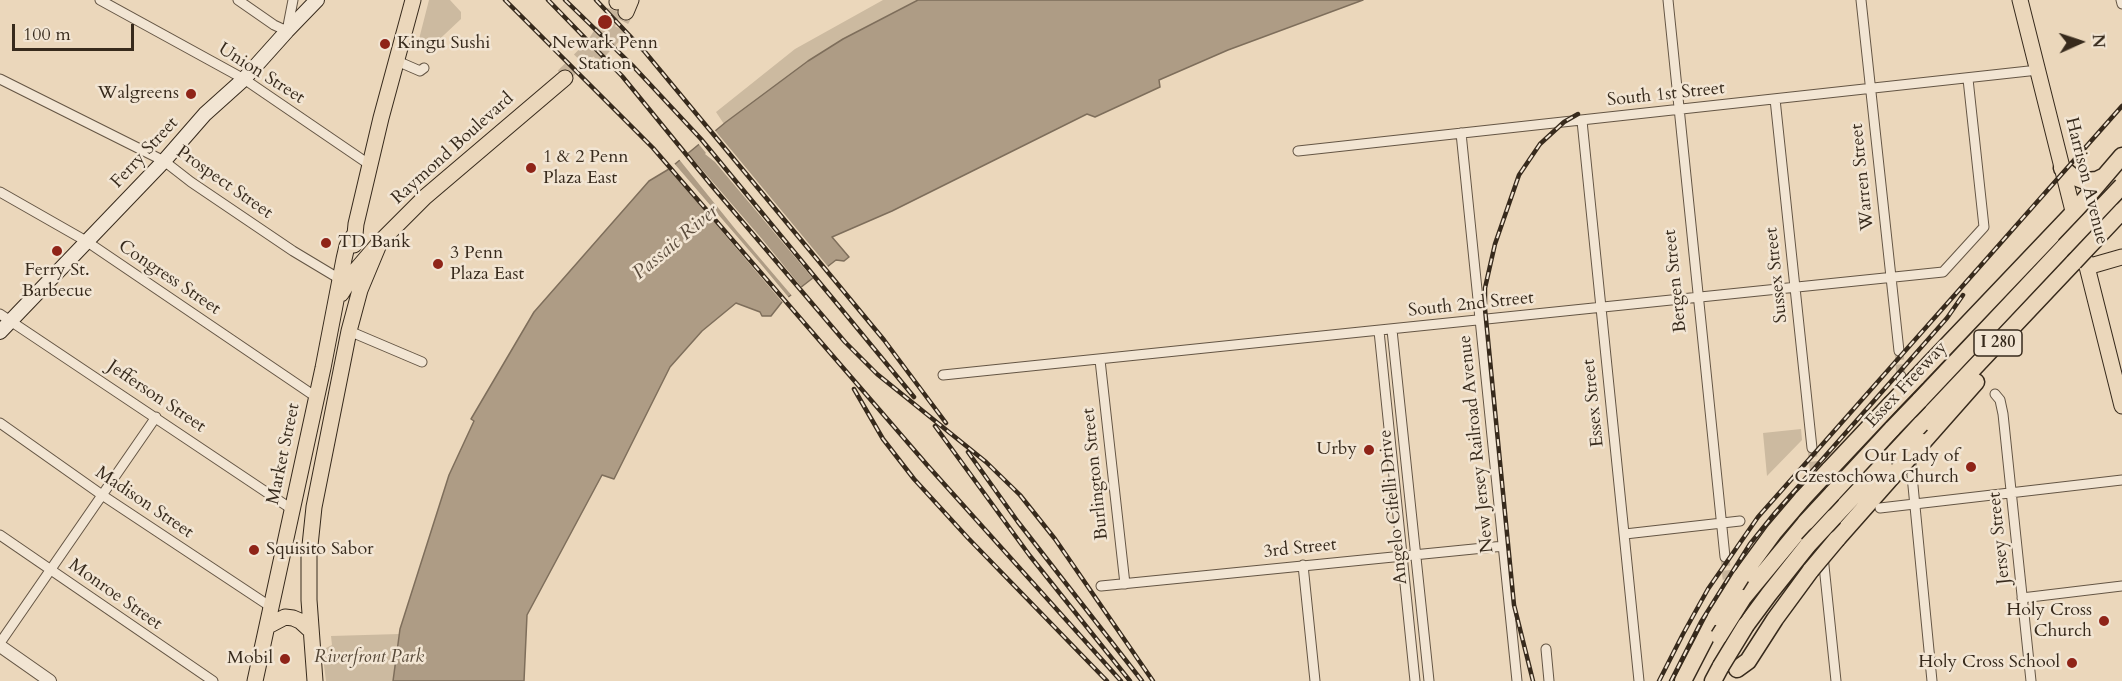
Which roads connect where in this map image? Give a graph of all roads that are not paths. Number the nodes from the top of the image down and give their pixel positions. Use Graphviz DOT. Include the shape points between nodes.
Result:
graph roads {
  1 [pos="100,0"];
  2 [pos="238,0"];
  3 [pos="293,0"];
  4 [pos="317,0"];
  5 [pos="413,0"];
  6 [pos="1668,0"];
  7 [pos="1861,0"];
  8 [pos="2020,0"];
  9 [pos="286,31"];
  10 [pos="397,61"];
  11 [pos="424,68"];
  12 [pos="2038,70"];
  13 [pos="0,79"];
  14 [pos="244,79"];
  15 [pos="1968,79"];
  16 [pos="560,81"];
  17 [pos="1870,89"];
  18 [pos="1775,99"];
  19 [pos="1678,110"];
  20 [pos="1582,121"];
  21 [pos="1461,133"];
  22 [pos="1298,151"];
  23 [pos="2122,156"];
  24 [pos="164,160"];
  25 [pos="370,165"];
  26 [pos="2062,168"];
  27 [pos="2105,176"];
  28 [pos="2122,186"];
  29 [pos="0,192"];
  30 [pos="2074,212"];
  31 [pos="2122,212"];
  32 [pos="359,213"];
  33 [pos="354,235"];
  34 [pos="86,242"];
  35 [pos="380,242"];
  36 [pos="2122,257"];
  37 [pos="2081,264"];
  38 [pos="356,270"];
  39 [pos="1891,277"];
  40 [pos="352,285"];
  41 [pos="1795,288"];
  42 [pos="1697,298"];
  43 [pos="2041,298"];
  44 [pos="336,301"];
  45 [pos="1601,307"];
  46 [pos="5,317"];
  47 [pos="1480,320"];
  48 [pos="1392,330"];
  49 [pos="349,331"];
  50 [pos="1379,331"];
  51 [pos="0,332"];
  52 [pos="1899,351"];
  53 [pos="1100,360"];
  54 [pos="422,362"];
  55 [pos="943,375"];
  56 [pos="1909,377"];
  57 [pos="1995,394"];
  58 [pos="316,397"];
  59 [pos="2122,406"];
  60 [pos="156,417"];
  61 [pos="0,423"];
  62 [pos="1812,448"];
  63 [pos="1822,473"];
  64 [pos="2122,480"];
  65 [pos="2012,493"];
  66 [pos="102,495"];
  67 [pos="1915,504"];
  68 [pos="1880,508"];
  69 [pos="292,510"];
  70 [pos="1740,521"];
  71 [pos="1721,523"];
  72 [pos="1624,534"];
  73 [pos="0,535"];
  74 [pos="1504,546"];
  75 [pos="1415,554"];
  76 [pos="1402,555"];
  77 [pos="1725,557"];
  78 [pos="1304,565"];
  79 [pos="51,571"];
  80 [pos="1734,582"];
  81 [pos="1125,584"];
  82 [pos="1101,586"];
  83 [pos="2122,586"];
  84 [pos="2022,598"];
  85 [pos="309,600"];
  86 [pos="271,607"];
  87 [pos="268,626"];
  88 [pos="311,631"];
  89 [pos="0,645"];
  90 [pos="313,649"];
  91 [pos="1546,649"];
  92 [pos="1727,674"];
  93 [pos="50,681"];
  94 [pos="213,681"];
  95 [pos="255,681"];
  96 [pos="315,681"];
  97 [pos="321,681"];
  98 [pos="1316,681"];
  99 [pos="1415,681"];
  100 [pos="1428,681"];
  101 [pos="1518,681"];
  102 [pos="1549,681"];
  103 [pos="1639,681"];
  104 [pos="1683,681"];
  105 [pos="1694,681"];
  106 [pos="1836,681"];
  107 [pos="1932,681"];
  108 [pos="2031,681"];
  1 -- 14 [label="street, Union Street"];
  2 -- 9 [label="street"];
  3 -- 9 [label="street"];
  4 -- 9 [label="main road, Ferry Street"];
  5 -- 10 [label="main road"];
  6 -- 19 [label="street, Bergen Street"];
  7 -- 17 [label="street, Warren Street"];
  8 -- 12 [label="main road, Harrison Avenue"];
  9 -- 14 [label="main road, Ferry Street"];
  10 -- 11 [label="street" via="420,71"];
  10 -- 25 [label="main road"];
  12 -- 15 [label="street, South 1st Street"];
  12 -- 26 [label="main road, Harrison Avenue"];
  13 -- 24 [label="street, Prospect Street"];
  14 -- 24 [label="main road, Ferry Street" via="205,114"];
  14 -- 25 [label="street, Union Street"];
  15 -- 17 [label="street, South 1st Street"];
  15 -- 39 [label="street, South 2nd Street" via="1984,227 1943,272"];
  16 -- 35 [label="main road, Raymond Boulevard" via="425,197"];
  17 -- 18 [label="street, South 1st Street"];
  17 -- 39 [label="street, Warren Street"];
  18 -- 19 [label="street, South 1st Street"];
  18 -- 41 [label="street, Sussex Street"];
  19 -- 20 [label="street, South 1st Street"];
  19 -- 42 [label="street, Bergen Street"];
  20 -- 21 [label="street, South 1st Street"];
  20 -- 45 [label="street, Essex Street"];
  21 -- 22 [label="street, South 1st Street"];
  21 -- 47 [label="street, New Jersey Railroad Avenue"];
  23 -- 27 [label="highway"];
  24 -- 34 [label="main road, Ferry Street"];
  24 -- 40 [label="street, Prospect Street" via="190,182 286,246"];
  25 -- 32 [label="main road"];
  26 -- 27 [label="highway" via="2085,181"];
  26 -- 30 [label="main road, Harrison Avenue"];
  27 -- 30 [label="highway"];
  28 -- 105 [label="highway, Essex Freeway / I 280, bridge" via="1806,522 1743,598"];
  29 -- 34 [label="street, Congress Street"];
  30 -- 37 [label="main road, Harrison Avenue"];
  30 -- 56 [label="highway"];
  31 -- 37 [label="highway, Essex Freeway / I 280, bridge"];
  32 -- 33 [label="main road"];
  32 -- 35 [label="main road" via="363,238"];
  33 -- 38 [label="main road"];
  33 -- 40 [label="main road" via="347,246"];
  34 -- 46 [label="main road, Ferry Street"];
  34 -- 58 [label="street, Congress Street"];
  35 -- 38 [label="main road, Raymond Boulevard"];
  35 -- 40 [label="main road, Raymond Boulevard"];
  36 -- 37 [label="main road"];
  37 -- 43 [label="highway, Essex Freeway / I 280"];
  37 -- 59 [label="main road, Harrison Avenue"];
  38 -- 40 [label="main road"];
  39 -- 41 [label="street, South 2nd Street"];
  39 -- 52 [label="street, Warren Street"];
  40 -- 44 [label="main road, Raymond Boulevard"];
  40 -- 49 [label="main road"];
  41 -- 42 [label="street, South 2nd Street"];
  41 -- 62 [label="street, Sussex Street"];
  42 -- 45 [label="street, South 2nd Street"];
  42 -- 71 [label="street, Bergen Street"];
  43 -- 92 [label="highway, bridge" via="2002,352 1836,539 1774,619 1748,661"];
  43 -- 92 [label="highway, Essex Freeway / I 280, bridge" via="1808,545 1746,626"];
  44 -- 58 [label="main road, Market Street"];
  45 -- 47 [label="street, South 2nd Street"];
  45 -- 72 [label="street, Essex Street"];
  46 -- 51 [label="main road, Ferry Street"];
  46 -- 60 [label="street, Jefferson Street"];
  47 -- 48 [label="street, South 2nd Street"];
  47 -- 74 [label="street, New Jersey Railroad Avenue"];
  48 -- 50 [label="street, South 2nd Street"];
  48 -- 75 [label="street, Angelo Cifelli Drive"];
  49 -- 54 [label="street"];
  49 -- 85 [label="main road" via="312,519"];
  50 -- 53 [label="street, South 2nd Street"];
  50 -- 76 [label="street, Angelo Cifelli Drive"];
  53 -- 55 [label="street, South 2nd Street"];
  53 -- 81 [label="street, Burlington Street"];
  56 -- 63 [label="highway, bridge" via="1891,404"];
  56 -- 67 [label="street"];
  57 -- 65 [label="street, Jersey Street" via="2003,414"];
  58 -- 69 [label="main road, Market Street"];
  60 -- 66 [label="street"];
  60 -- 69 [label="street, Jefferson Street"];
  61 -- 66 [label="street, Madison Street"];
  63 -- 80 [label="highway, bridge"];
  63 -- 106 [label="street"];
  64 -- 65 [label="street"];
  65 -- 67 [label="street"];
  65 -- 84 [label="street, Jersey Street"];
  66 -- 79 [label="street"];
  66 -- 86 [label="street, Madison Street"];
  67 -- 68 [label="street"];
  67 -- 107 [label="street"];
  69 -- 85 [label="main road" via="302,521 302,570"];
  69 -- 86 [label="main road, Market Street"];
  70 -- 71 [label="street"];
  71 -- 72 [label="street"];
  71 -- 77 [label="street, Bergen Street"];
  72 -- 103 [label="street, Essex Street"];
  73 -- 79 [label="street, Monroe Street"];
  74 -- 75 [label="street, 3rd Street"];
  74 -- 101 [label="street, New Jersey Railroad Avenue"];
  75 -- 76 [label="street, 3rd Street"];
  75 -- 100 [label="street, Angelo Cifelli Drive"];
  76 -- 78 [label="street, 3rd Street"];
  76 -- 99 [label="street, Angelo Cifelli Drive"];
  78 -- 81 [label="street, 3rd Street"];
  78 -- 98 [label="street"];
  79 -- 89 [label="street"];
  79 -- 94 [label="street, Monroe Street"];
  80 -- 92 [label="street"];
  80 -- 104 [label="highway, bridge"];
  81 -- 82 [label="street, 3rd Street"];
  83 -- 84 [label="street"];
  84 -- 108 [label="street, Jersey Street"];
  85 -- 88 [label="main road"];
  86 -- 87 [label="main road, Market Street"];
  87 -- 88 [label="main road" via="285,617 300,621"];
  87 -- 95 [label="main road, Market Street"];
  88 -- 90 [label="main road"];
  89 -- 93 [label="street"];
  90 -- 96 [label="main road"];
  90 -- 97 [label="main road"];
  91 -- 102 [label="street"];
}
